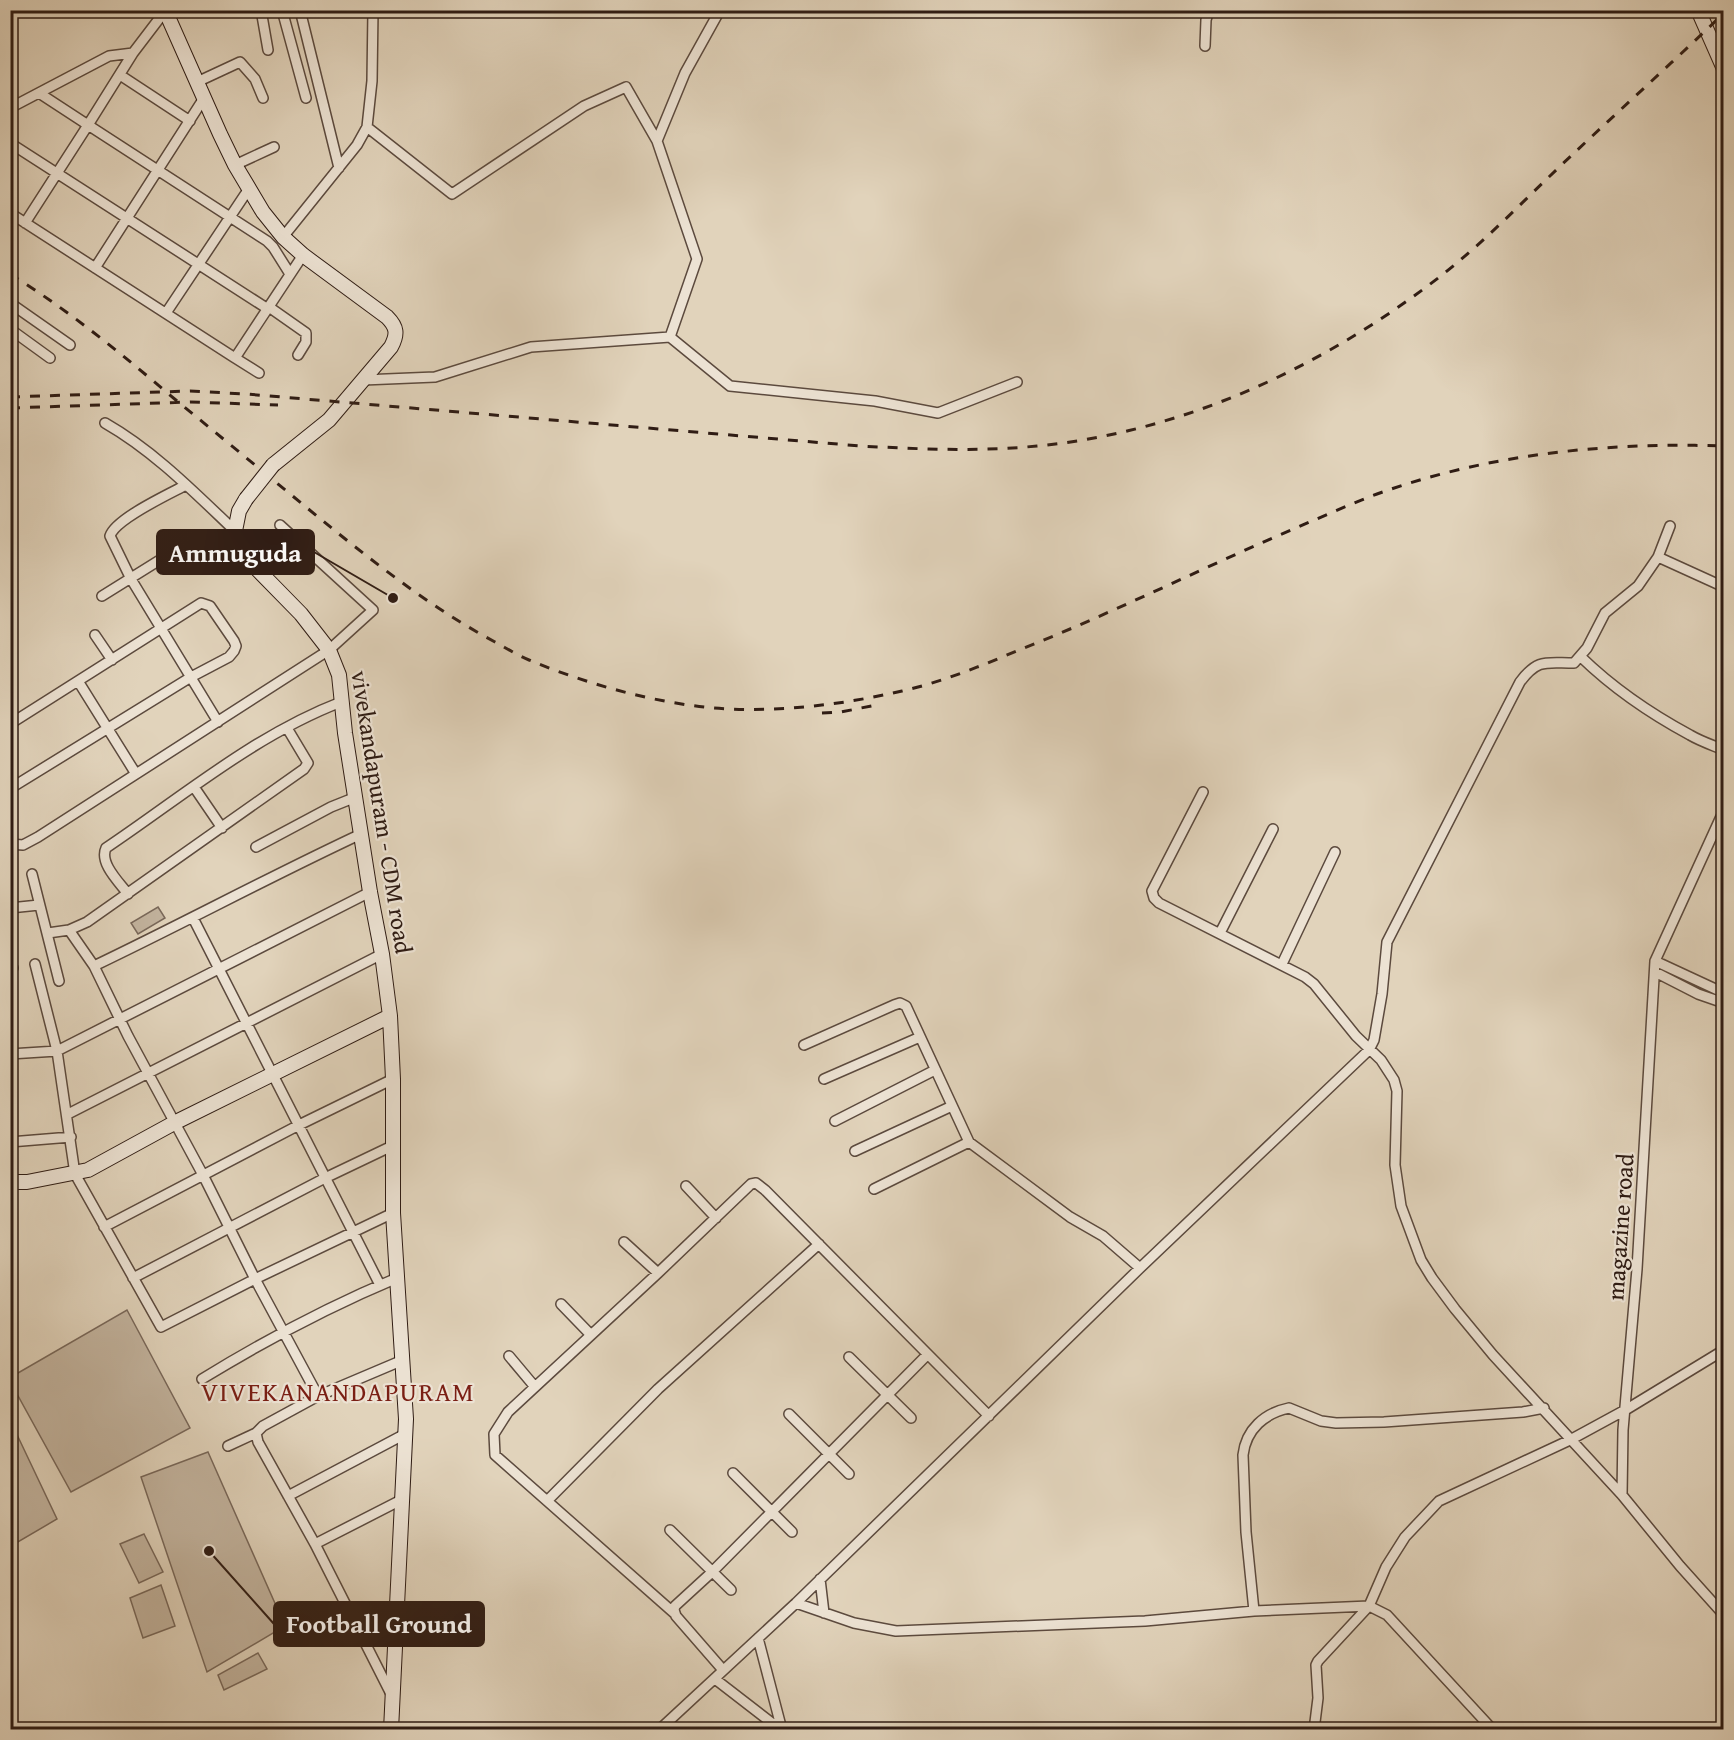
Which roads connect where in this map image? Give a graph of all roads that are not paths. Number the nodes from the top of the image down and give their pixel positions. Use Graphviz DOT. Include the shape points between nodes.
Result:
graph roads {
  1 [pos="261,10"];
  2 [pos="282,10"];
  3 [pos="300,10"];
  4 [pos="373,10"];
  5 [pos="720,10"];
  6 [pos="1209,10"];
  7 [pos="1698,10"];
  8 [pos="165,11"];
  9 [pos="1205,46"];
  10 [pos="268,50"];
  11 [pos="133,53"];
  12 [pos="313,61"];
  13 [pos="298,65"];
  14 [pos="1724,69"];
  15 [pos="120,75"];
  16 [pos="197,82"];
  17 [pos="39,93"];
  18 [pos="204,98"];
  19 [pos="263,98"];
  20 [pos="306,98"];
  21 [pos="10,108"];
  22 [pos="190,121"];
  23 [pos="88,125"];
  24 [pos="367,127"];
  25 [pos="657,141"];
  26 [pos="10,143"];
  27 [pos="274,147"];
  28 [pos="235,165"];
  29 [pos="339,168"];
  30 [pos="159,170"];
  31 [pos="57,174"];
  32 [pos="250,187"];
  33 [pos="10,213"];
  34 [pos="229,216"];
  35 [pos="126,218"];
  36 [pos="25,223"];
  37 [pos="283,237"];
  38 [pos="303,255"];
  39 [pos="197,265"];
  40 [pos="95,268"];
  41 [pos="290,274"];
  42 [pos="10,303"];
  43 [pos="268,308"];
  44 [pos="166,313"];
  45 [pos="10,329"];
  46 [pos="670,337"];
  47 [pos="70,345"];
  48 [pos="298,355"];
  49 [pos="50,358"];
  50 [pos="235,358"];
  51 [pos="259,373"];
  52 [pos="363,380"];
  53 [pos="1017,382"];
  54 [pos="105,423"];
  55 [pos="186,485"];
  56 [pos="280,525"];
  57 [pos="1670,526"];
  58 [pos="235,531"];
  59 [pos="187,543"];
  60 [pos="1658,557"];
  61 [pos="131,579"];
  62 [pos="1724,587"];
  63 [pos="102,596"];
  64 [pos="162,628"];
  65 [pos="95,635"];
  66 [pos="329,650"];
  67 [pos="1581,657"];
  68 [pos="112,660"];
  69 [pos="191,677"];
  70 [pos="78,681"];
  71 [pos="341,702"];
  72 [pos="218,722"];
  73 [pos="10,724"];
  74 [pos="286,728"];
  75 [pos="109,729"];
  76 [pos="1724,737"];
  77 [pos="1721,749"];
  78 [pos="136,774"];
  79 [pos="194,787"];
  80 [pos="11,788"];
  81 [pos="1203,792"];
  82 [pos="356,797"];
  83 [pos="1724,810"];
  84 [pos="222,828"];
  85 [pos="1273,829"];
  86 [pos="361,834"];
  87 [pos="10,844"];
  88 [pos="256,847"];
  89 [pos="1335,852"];
  90 [pos="32,874"];
  91 [pos="370,892"];
  92 [pos="128,894"];
  93 [pos="39,904"];
  94 [pos="10,908"];
  95 [pos="193,918"];
  96 [pos="69,930"];
  97 [pos="48,933"];
  98 [pos="1220,933"];
  99 [pos="382,954"];
  100 [pos="1655,961"];
  101 [pos="35,964"];
  102 [pos="1282,964"];
  103 [pos="94,966"];
  104 [pos="219,970"];
  105 [pos="1654,972"];
  106 [pos="59,981"];
  107 [pos="1724,993"];
  108 [pos="1724,1003"];
  109 [pos="390,1016"];
  110 [pos="121,1019"];
  111 [pos="246,1023"];
  112 [pos="920,1037"];
  113 [pos="804,1045"];
  114 [pos="1369,1050"];
  115 [pos="57,1051"];
  116 [pos="10,1054"];
  117 [pos="935,1070"];
  118 [pos="148,1072"];
  119 [pos="272,1073"];
  120 [pos="393,1078"];
  121 [pos="824,1079"];
  122 [pos="952,1106"];
  123 [pos="68,1114"];
  124 [pos="835,1121"];
  125 [pos="174,1123"];
  126 [pos="298,1125"];
  127 [pos="71,1137"];
  128 [pos="10,1142"];
  129 [pos="969,1142"];
  130 [pos="392,1146"];
  131 [pos="855,1151"];
  132 [pos="75,1174"];
  133 [pos="204,1175"];
  134 [pos="325,1178"];
  135 [pos="10,1182"];
  136 [pos="686,1186"];
  137 [pos="874,1189"];
  138 [pos="393,1213"];
  139 [pos="716,1218"];
  140 [pos="104,1227"];
  141 [pos="230,1228"];
  142 [pos="353,1232"];
  143 [pos="624,1242"];
  144 [pos="819,1244"];
  145 [pos="1140,1268"];
  146 [pos="658,1274"];
  147 [pos="133,1278"];
  148 [pos="397,1278"];
  149 [pos="255,1279"];
  150 [pos="380,1285"];
  151 [pos="561,1304"];
  152 [pos="284,1332"];
  153 [pos="591,1335"];
  154 [pos="1724,1350"];
  155 [pos="927,1355"];
  156 [pos="509,1356"];
  157 [pos="849,1357"];
  158 [pos="404,1360"];
  159 [pos="202,1379"];
  160 [pos="535,1387"];
  161 [pos="888,1395"];
  162 [pos="318,1396"];
  163 [pos="1544,1408"];
  164 [pos="1627,1409"];
  165 [pos="789,1414"];
  166 [pos="988,1416"];
  167 [pos="911,1418"];
  168 [pos="256,1433"];
  169 [pos="405,1434"];
  170 [pos="1570,1440"];
  171 [pos="228,1446"];
  172 [pos="829,1454"];
  173 [pos="733,1473"];
  174 [pos="849,1474"];
  175 [pos="1622,1495"];
  176 [pos="288,1496"];
  177 [pos="401,1500"];
  178 [pos="547,1501"];
  179 [pos="771,1512"];
  180 [pos="670,1530"];
  181 [pos="792,1532"];
  182 [pos="315,1544"];
  183 [pos="712,1572"];
  184 [pos="820,1579"];
  185 [pos="731,1590"];
  186 [pos="796,1603"];
  187 [pos="1370,1606"];
  188 [pos="1254,1611"];
  189 [pos="674,1613"];
  190 [pos="824,1613"];
  191 [pos="1724,1615"];
  192 [pos="758,1638"];
  193 [pos="723,1670"];
  194 [pos="715,1679"];
  195 [pos="392,1696"];
  196 [pos="779,1729"];
  197 [pos="391,1730"];
  198 [pos="659,1730"];
  199 [pos="1314,1730"];
  200 [pos="1493,1730"];
  1 -- 10 [label="street"];
  2 -- 13 [label="street"];
  3 -- 12 [label="street"];
  4 -- 24 [label="street"];
  5 -- 25 [label="street" via="685,73"];
  6 -- 9 [label="street"];
  7 -- 14 [label="street"];
  8 -- 11 [label="street"];
  8 -- 16 [label="street"];
  11 -- 15 [label="street"];
  11 -- 17 [label="street" via="109,56"];
  12 -- 13 [label="street"];
  12 -- 29 [label="street"];
  13 -- 20 [label="street"];
  15 -- 22 [label="street"];
  15 -- 23 [label="street"];
  16 -- 18 [label="street"];
  16 -- 19 [label="street" via="240,62 255,79"];
  17 -- 21 [label="street"];
  17 -- 23 [label="street"];
  18 -- 22 [label="street"];
  18 -- 28 [label="street"];
  22 -- 30 [label="street"];
  23 -- 30 [label="street"];
  23 -- 31 [label="street"];
  24 -- 25 [label="street" via="452,194 584,106 626,87"];
  24 -- 29 [label="street"];
  25 -- 46 [label="street" via="697,259"];
  26 -- 31 [label="street"];
  27 -- 28 [label="street"];
  28 -- 32 [label="street"];
  29 -- 37 [label="street"];
  30 -- 34 [label="street"];
  30 -- 35 [label="street"];
  31 -- 35 [label="street"];
  31 -- 36 [label="street"];
  32 -- 34 [label="street"];
  32 -- 37 [label="street"];
  33 -- 36 [label="street"];
  34 -- 39 [label="street"];
  34 -- 41 [label="street" via="273,247"];
  35 -- 39 [label="street"];
  35 -- 40 [label="street"];
  36 -- 40 [label="street"];
  37 -- 38 [label="street"];
  38 -- 41 [label="street"];
  38 -- 52 [label="street" via="394,324 391,347"];
  39 -- 43 [label="street"];
  39 -- 44 [label="street"];
  40 -- 44 [label="street"];
  41 -- 43 [label="street"];
  42 -- 47 [label="street"];
  43 -- 48 [label="street" via="306,333 306,342"];
  43 -- 50 [label="street"];
  44 -- 50 [label="street"];
  45 -- 49 [label="street"];
  46 -- 52 [label="street" via="531,347 435,377"];
  46 -- 53 [label="street" via="730,386 875,401 938,413"];
  50 -- 51 [label="street"];
  52 -- 58 [label="street, bridge" via="319,430 273,465 239,511"];
  54 -- 55 [label="street" via="125,434"];
  55 -- 58 [label="street"];
  55 -- 61 [label="street" via="113,529 110,536"];
  56 -- 66 [label="street" via="373,610"];
  57 -- 60 [label="street"];
  58 -- 66 [label="street, vivekandapuram - CDM road" via="256,568 301,614"];
  59 -- 61 [label="street"];
  60 -- 62 [label="street"];
  60 -- 67 [label="street" via="1638,586 1605,614"];
  61 -- 63 [label="street"];
  61 -- 64 [label="street"];
  64 -- 68 [label="street"];
  64 -- 69 [label="street"];
  64 -- 69 [label="street" via="201,603 210,606 234,641 236,646 229,657"];
  65 -- 68 [label="street"];
  66 -- 71 [label="street, vivekandapuram - CDM road" via="339,675"];
  66 -- 72 [label="street"];
  67 -- 77 [label="street" via="1651,712"];
  67 -- 114 [label="street" via="1574,663 1537,665 1520,682 1387,942 1382,993"];
  68 -- 70 [label="street"];
  69 -- 72 [label="street"];
  69 -- 75 [label="street"];
  70 -- 73 [label="street"];
  70 -- 75 [label="street"];
  71 -- 74 [label="street"];
  71 -- 82 [label="street, vivekandapuram - CDM road"];
  72 -- 78 [label="street"];
  74 -- 79 [label="street"];
  74 -- 84 [label="street" via="308,764"];
  75 -- 78 [label="street"];
  75 -- 80 [label="street"];
  76 -- 77 [label="street"];
  78 -- 87 [label="street" via="38,837 23,845"];
  79 -- 84 [label="street"];
  79 -- 92 [label="street" via="106,848 105,861"];
  81 -- 98 [label="street" via="1152,891 1159,903"];
  82 -- 86 [label="street, vivekandapuram - CDM road"];
  82 -- 88 [label="street"];
  83 -- 100 [label="street, magazine road"];
  84 -- 92 [label="street"];
  85 -- 98 [label="street"];
  86 -- 91 [label="street, vivekandapuram - CDM road"];
  86 -- 95 [label="street"];
  89 -- 102 [label="street"];
  90 -- 93 [label="street"];
  91 -- 99 [label="street, vivekandapuram - CDM road"];
  91 -- 104 [label="street"];
  92 -- 96 [label="street"];
  93 -- 94 [label="street"];
  93 -- 97 [label="street"];
  95 -- 103 [label="street"];
  95 -- 104 [label="street"];
  96 -- 97 [label="street"];
  96 -- 103 [label="street"];
  97 -- 106 [label="street"];
  98 -- 102 [label="street"];
  99 -- 109 [label="street, vivekandapuram - CDM road"];
  99 -- 111 [label="street"];
  100 -- 105 [label="street, magazine road"];
  100 -- 107 [label="street"];
  101 -- 115 [label="street"];
  102 -- 114 [label="street" via="1314,984"];
  103 -- 110 [label="street"];
  104 -- 110 [label="street"];
  104 -- 111 [label="street"];
  105 -- 108 [label="street"];
  105 -- 164 [label="street, magazine road"];
  109 -- 119 [label="street"];
  109 -- 120 [label="street, vivekandapuram - CDM road"];
  110 -- 115 [label="street"];
  110 -- 118 [label="street"];
  111 -- 118 [label="street"];
  111 -- 119 [label="street"];
  112 -- 113 [label="street" via="906,1006 900,1003"];
  112 -- 117 [label="street"];
  112 -- 121 [label="street"];
  114 -- 145 [label="street"];
  114 -- 163 [label="street" via="1394,1080 1395,1165 1401,1206 1421,1260 1493,1355"];
  115 -- 116 [label="street"];
  115 -- 123 [label="street"];
  117 -- 122 [label="street"];
  117 -- 124 [label="street"];
  118 -- 123 [label="street"];
  118 -- 125 [label="street"];
  119 -- 125 [label="street"];
  119 -- 126 [label="street"];
  120 -- 126 [label="street"];
  120 -- 130 [label="street, vivekandapuram - CDM road"];
  122 -- 129 [label="street"];
  122 -- 131 [label="street"];
  123 -- 127 [label="street"];
  125 -- 132 [label="street"];
  125 -- 133 [label="street"];
  126 -- 133 [label="street"];
  126 -- 134 [label="street"];
  127 -- 128 [label="street"];
  127 -- 132 [label="street"];
  129 -- 137 [label="street"];
  129 -- 145 [label="street" via="1070,1217 1103,1236"];
  130 -- 134 [label="street"];
  130 -- 138 [label="street, vivekandapuram - CDM road"];
  132 -- 135 [label="street"];
  132 -- 140 [label="street"];
  133 -- 140 [label="street"];
  133 -- 141 [label="street"];
  134 -- 141 [label="street"];
  134 -- 142 [label="street"];
  136 -- 139 [label="street"];
  138 -- 142 [label="street"];
  138 -- 148 [label="street, vivekandapuram - CDM road"];
  139 -- 144 [label="street" via="756,1183"];
  139 -- 146 [label="street"];
  140 -- 147 [label="street"];
  141 -- 147 [label="street"];
  141 -- 149 [label="street"];
  142 -- 149 [label="street"];
  142 -- 150 [label="street"];
  143 -- 146 [label="street"];
  144 -- 155 [label="street"];
  144 -- 178 [label="street" via="658,1389"];
  145 -- 166 [label="street"];
  146 -- 153 [label="street"];
  147 -- 149 [label="street" via="161,1327"];
  148 -- 150 [label="street"];
  148 -- 158 [label="street, vivekandapuram - CDM road"];
  149 -- 152 [label="street"];
  150 -- 152 [label="street"];
  151 -- 153 [label="street"];
  152 -- 159 [label="street"];
  152 -- 162 [label="street"];
  153 -- 160 [label="street"];
  154 -- 164 [label="street"];
  155 -- 161 [label="street"];
  155 -- 166 [label="street"];
  156 -- 160 [label="street"];
  157 -- 161 [label="street"];
  158 -- 162 [label="street"];
  158 -- 169 [label="street, vivekandapuram - CDM road"];
  160 -- 178 [label="street" via="508,1412 494,1434 495,1455"];
  161 -- 167 [label="street"];
  161 -- 172 [label="street"];
  162 -- 168 [label="street"];
  163 -- 170 [label="street"];
  163 -- 188 [label="street" via="1357,1423 1321,1421 1290,1407 1266,1416 1255,1426 1244,1448 1246,1532"];
  164 -- 170 [label="street"];
  164 -- 175 [label="street, magazine road"];
  165 -- 172 [label="street"];
  166 -- 184 [label="street"];
  168 -- 171 [label="street"];
  168 -- 176 [label="street"];
  169 -- 176 [label="street"];
  169 -- 177 [label="street, vivekandapuram - CDM road"];
  170 -- 175 [label="street"];
  170 -- 187 [label="street" via="1439,1501 1405,1537 1386,1567"];
  172 -- 174 [label="street"];
  172 -- 179 [label="street"];
  173 -- 179 [label="street"];
  175 -- 191 [label="street"];
  176 -- 182 [label="street"];
  177 -- 182 [label="street"];
  177 -- 195 [label="street, vivekandapuram - CDM road"];
  178 -- 189 [label="street"];
  179 -- 181 [label="street"];
  179 -- 183 [label="street"];
  180 -- 183 [label="street"];
  182 -- 195 [label="street"];
  183 -- 185 [label="street"];
  183 -- 189 [label="street" via="675,1606"];
  184 -- 186 [label="street"];
  184 -- 190 [label="street"];
  186 -- 190 [label="street"];
  186 -- 192 [label="street"];
  187 -- 188 [label="street"];
  187 -- 199 [label="street" via="1318,1661"];
  187 -- 200 [label="street" via="1387,1615"];
  188 -- 190 [label="street" via="1145,1621 896,1631"];
  189 -- 193 [label="street"];
  192 -- 193 [label="street"];
  192 -- 196 [label="street"];
  193 -- 194 [label="street"];
  194 -- 196 [label="street"];
  194 -- 198 [label="street"];
  195 -- 197 [label="street, vivekandapuram - CDM road"];
}
